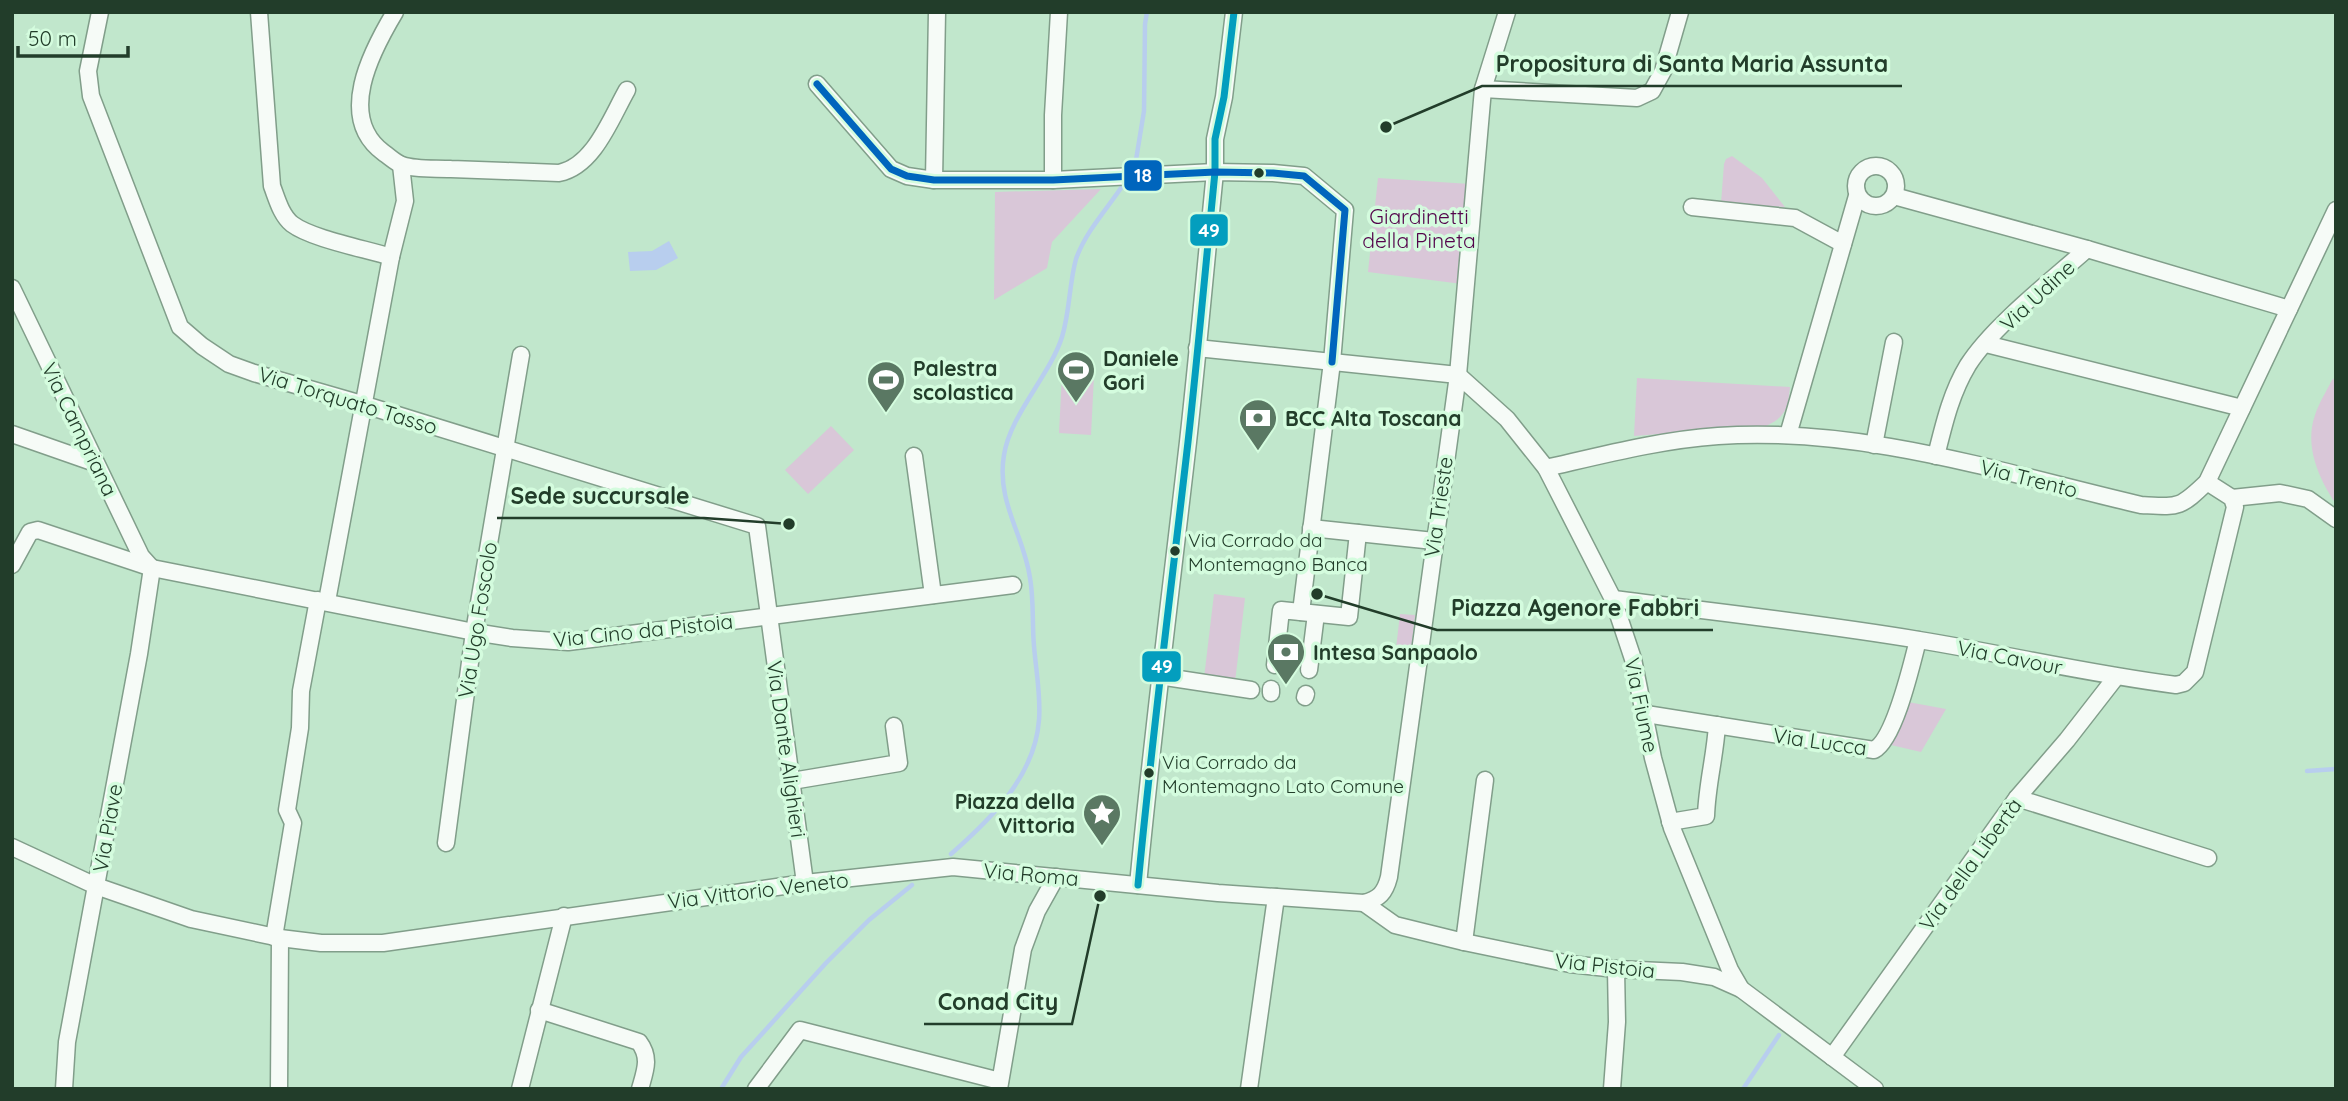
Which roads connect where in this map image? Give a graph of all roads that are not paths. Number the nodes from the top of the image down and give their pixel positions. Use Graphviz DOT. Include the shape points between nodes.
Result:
graph roads {
  1 [pos="100,12"];
  2 [pos="259,12"];
  3 [pos="395,12"];
  4 [pos="937,12"];
  5 [pos="1059,12"];
  6 [pos="1234,12"];
  7 [pos="1507,12"];
  8 [pos="1680,12"];
  9 [pos="817,84"];
  10 [pos="1483,89"];
  11 [pos="627,90"];
  12 [pos="401,165"];
  13 [pos="1215,172"];
  14 [pos="934,180"];
  15 [pos="1053,180"];
  16 [pos="1857,196"];
  17 [pos="1894,196"];
  18 [pos="1692,207"];
  19 [pos="2336,210"];
  20 [pos="1843,244"];
  21 [pos="2087,249"];
  22 [pos="391,257"];
  23 [pos="12,288"];
  24 [pos="2289,309"];
  25 [pos="1894,342"];
  26 [pos="1986,344"];
  27 [pos="1197,348"];
  28 [pos="521,355"];
  29 [pos="1332,362"];
  30 [pos="1458,375"];
  31 [pos="365,405"];
  32 [pos="2242,408"];
  33 [pos="12,434"];
  34 [pos="1788,435"];
  35 [pos="1874,445"];
  36 [pos="504,448"];
  37 [pos="914,456"];
  38 [pos="1936,456"];
  39 [pos="95,463"];
  40 [pos="1546,468"];
  41 [pos="2207,482"];
  42 [pos="2232,498"];
  43 [pos="2336,519"];
  44 [pos="1311,528"];
  45 [pos="1358,533"];
  46 [pos="1433,541"];
  47 [pos="12,565"];
  48 [pos="152,568"];
  49 [pos="1013,584"];
  50 [pos="933,595"];
  51 [pos="1613,599"];
  52 [pos="323,601"];
  53 [pos="1309,613"];
  54 [pos="769,615"];
  55 [pos="474,632"];
  56 [pos="1918,640"];
  57 [pos="1275,665"];
  58 [pos="1309,670"];
  59 [pos="1159,676"];
  60 [pos="2116,677"];
  61 [pos="1251,690"];
  62 [pos="1646,714"];
  63 [pos="1717,725"];
  64 [pos="894,726"];
  65 [pos="1485,780"];
  66 [pos="792,781"];
  67 [pos="2017,798"];
  68 [pos="1670,821"];
  69 [pos="446,844"];
  70 [pos="12,847"];
  71 [pos="2208,858"];
  72 [pos="953,867"];
  73 [pos="1056,877"];
  74 [pos="805,883"];
  75 [pos="1138,885"];
  76 [pos="96,886"];
  77 [pos="1276,897"];
  78 [pos="1364,903"];
  79 [pos="564,916"];
  80 [pos="277,937"];
  81 [pos="1464,942"];
  82 [pos="1616,969"];
  83 [pos="1741,989"];
  84 [pos="539,1010"];
  85 [pos="1832,1057"];
  86 [pos="999,1085"];
  87 [pos="64,1089"];
  88 [pos="279,1089"];
  89 [pos="520,1089"];
  90 [pos="640,1089"];
  91 [pos="756,1089"];
  92 [pos="1250,1089"];
  93 [pos="1612,1089"];
  94 [pos="1875,1089"];
  1 -- 31 [label="street, Via Torquato Tasso" via="88,71 95,113 180,327 229,363"];
  2 -- 22 [label="street" via="272,186 279,206 290,223 304,232"];
  3 -- 12 [label="street" via="366,73 360,114 368,137"];
  4 -- 14 [label="street"];
  5 -- 15 [label="street"];
  6 -- 13 [label="street" via="1215,139"];
  7 -- 10 [label="street, Via Trieste"];
  8 -- 10 [label="street" via="1664,71 1652,91 1637,98"];
  9 -- 14 [label="street" via="891,169"];
  10 -- 30 [label="street, Via Trieste"];
  11 -- 12 [label="street" via="594,148 571,170"];
  12 -- 22 [label="street" via="405,201"];
  13 -- 15 [label="street"];
  13 -- 27 [label="street"];
  13 -- 29 [label="street" via="1304,176 1345,210"];
  14 -- 15 [label="street"];
  16 -- 17 [label="street" via="1878,207"];
  16 -- 17 [label="street" via="1858,176 1874,166 1894,177"];
  16 -- 20 [label="street"];
  17 -- 21 [label="street"];
  18 -- 20 [label="street" via="1794,218"];
  19 -- 24 [label="street, Via Trento"];
  20 -- 34 [label="street"];
  21 -- 24 [label="street, Via Udine"];
  21 -- 26 [label="street, Via Udine"];
  22 -- 31 [label="street"];
  23 -- 39 [label="street, Via Campriana"];
  24 -- 32 [label="street, Via Trento"];
  25 -- 35 [label="street"];
  26 -- 32 [label="street"];
  26 -- 38 [label="street, Via Udine" via="1969,365 1949,405"];
  27 -- 29 [label="street"];
  27 -- 59 [label="street"];
  28 -- 36 [label="street, Via Ugo Foscolo"];
  29 -- 30 [label="street"];
  29 -- 44 [label="street"];
  30 -- 40 [label="street, Via Fiume" via="1507,419"];
  30 -- 46 [label="street, Via Trieste"];
  31 -- 36 [label="street, Via Torquato Tasso"];
  31 -- 52 [label="street"];
  32 -- 41 [label="street, Via Trento"];
  33 -- 39 [label="street"];
  34 -- 35 [label="street, Via Trento"];
  34 -- 40 [label="street, Via Trento" via="1672,440"];
  35 -- 38 [label="street, Via Trento"];
  36 -- 54 [label="street, Via Torquato Tasso" via="757,526"];
  36 -- 55 [label="street, Via Ugo Foscolo"];
  37 -- 50 [label="street"];
  38 -- 41 [label="street, Via Trento" via="2141,505 2185,503"];
  39 -- 48 [label="street, Via Campriana" via="141,556"];
  40 -- 51 [label="street, Via Fiume"];
  41 -- 42 [label="street"];
  42 -- 43 [label="street" via="2280,494 2308,499"];
  42 -- 60 [label="street, Via Cavour" via="2235,508 2195,672 2176,685"];
  44 -- 45 [label="street"];
  44 -- 53 [label="street"];
  45 -- 46 [label="street"];
  45 -- 53 [label="street" via="1349,617"];
  46 -- 78 [label="street, Via Trieste" via="1389,877 1381,896"];
  47 -- 48 [label="street, Via Cino da Pistoia" via="30,532 38,530"];
  48 -- 52 [label="street, Via Cino da Pistoia"];
  48 -- 76 [label="street, Via Piave"];
  49 -- 50 [label="street, Via Cino da Pistoia"];
  50 -- 54 [label="street, Via Cino da Pistoia"];
  51 -- 56 [label="street, Via Cavour"];
  51 -- 62 [label="street, Via Fiume"];
  52 -- 55 [label="street, Via Cino da Pistoia"];
  52 -- 80 [label="street" via="301,691 300,727 286,810 293,823"];
  53 -- 57 [label="street" via="1282,610"];
  53 -- 58 [label="street"];
  54 -- 55 [label="street, Via Cino da Pistoia" via="568,642"];
  54 -- 66 [label="street, Via Dante Alighieri"];
  55 -- 69 [label="street, Via Ugo Foscolo"];
  56 -- 60 [label="street, Via Cavour"];
  56 -- 63 [label="street, Via Lucca" via="1901,702 1874,750"];
  59 -- 61 [label="street"];
  59 -- 75 [label="street"];
  60 -- 67 [label="street, Via della Libertà"];
  62 -- 63 [label="street, Via Lucca"];
  62 -- 68 [label="street, Via Fiume"];
  63 -- 68 [label="street" via="1706,816"];
  64 -- 66 [label="street" via="898,763"];
  65 -- 81 [label="street"];
  66 -- 74 [label="street, Via Dante Alighieri"];
  67 -- 71 [label="street"];
  67 -- 85 [label="street, Via della Libertà"];
  68 -- 83 [label="street, Via Fiume"];
  70 -- 76 [label="street, Via Vittorio Veneto"];
  72 -- 73 [label="street, Via Roma"];
  72 -- 74 [label="street, Via Vittorio Veneto"];
  73 -- 75 [label="street, Via Roma"];
  73 -- 86 [label="street" via="1023,949"];
  74 -- 79 [label="street, Via Vittorio Veneto"];
  75 -- 77 [label="street, Via Roma"];
  76 -- 80 [label="street, Via Vittorio Veneto" via="191,919"];
  76 -- 87 [label="street, Via Piave"];
  77 -- 78 [label="street"];
  77 -- 92 [label="street"];
  78 -- 81 [label="street, Via Pistoia" via="1395,925"];
  79 -- 80 [label="street, Via Vittorio Veneto" via="383,943 321,943"];
  79 -- 84 [label="street"];
  80 -- 88 [label="street"];
  81 -- 82 [label="street, Via Pistoia"];
  82 -- 83 [label="street, Via Pistoia" via="1714,977"];
  82 -- 93 [label="street"];
  83 -- 85 [label="street, Via Pistoia"];
  84 -- 89 [label="street"];
  84 -- 90 [label="street" via="639,1042 647,1060"];
  85 -- 94 [label="street, Via Pistoia"];
  86 -- 91 [label="street" via="800,1030"];
}
